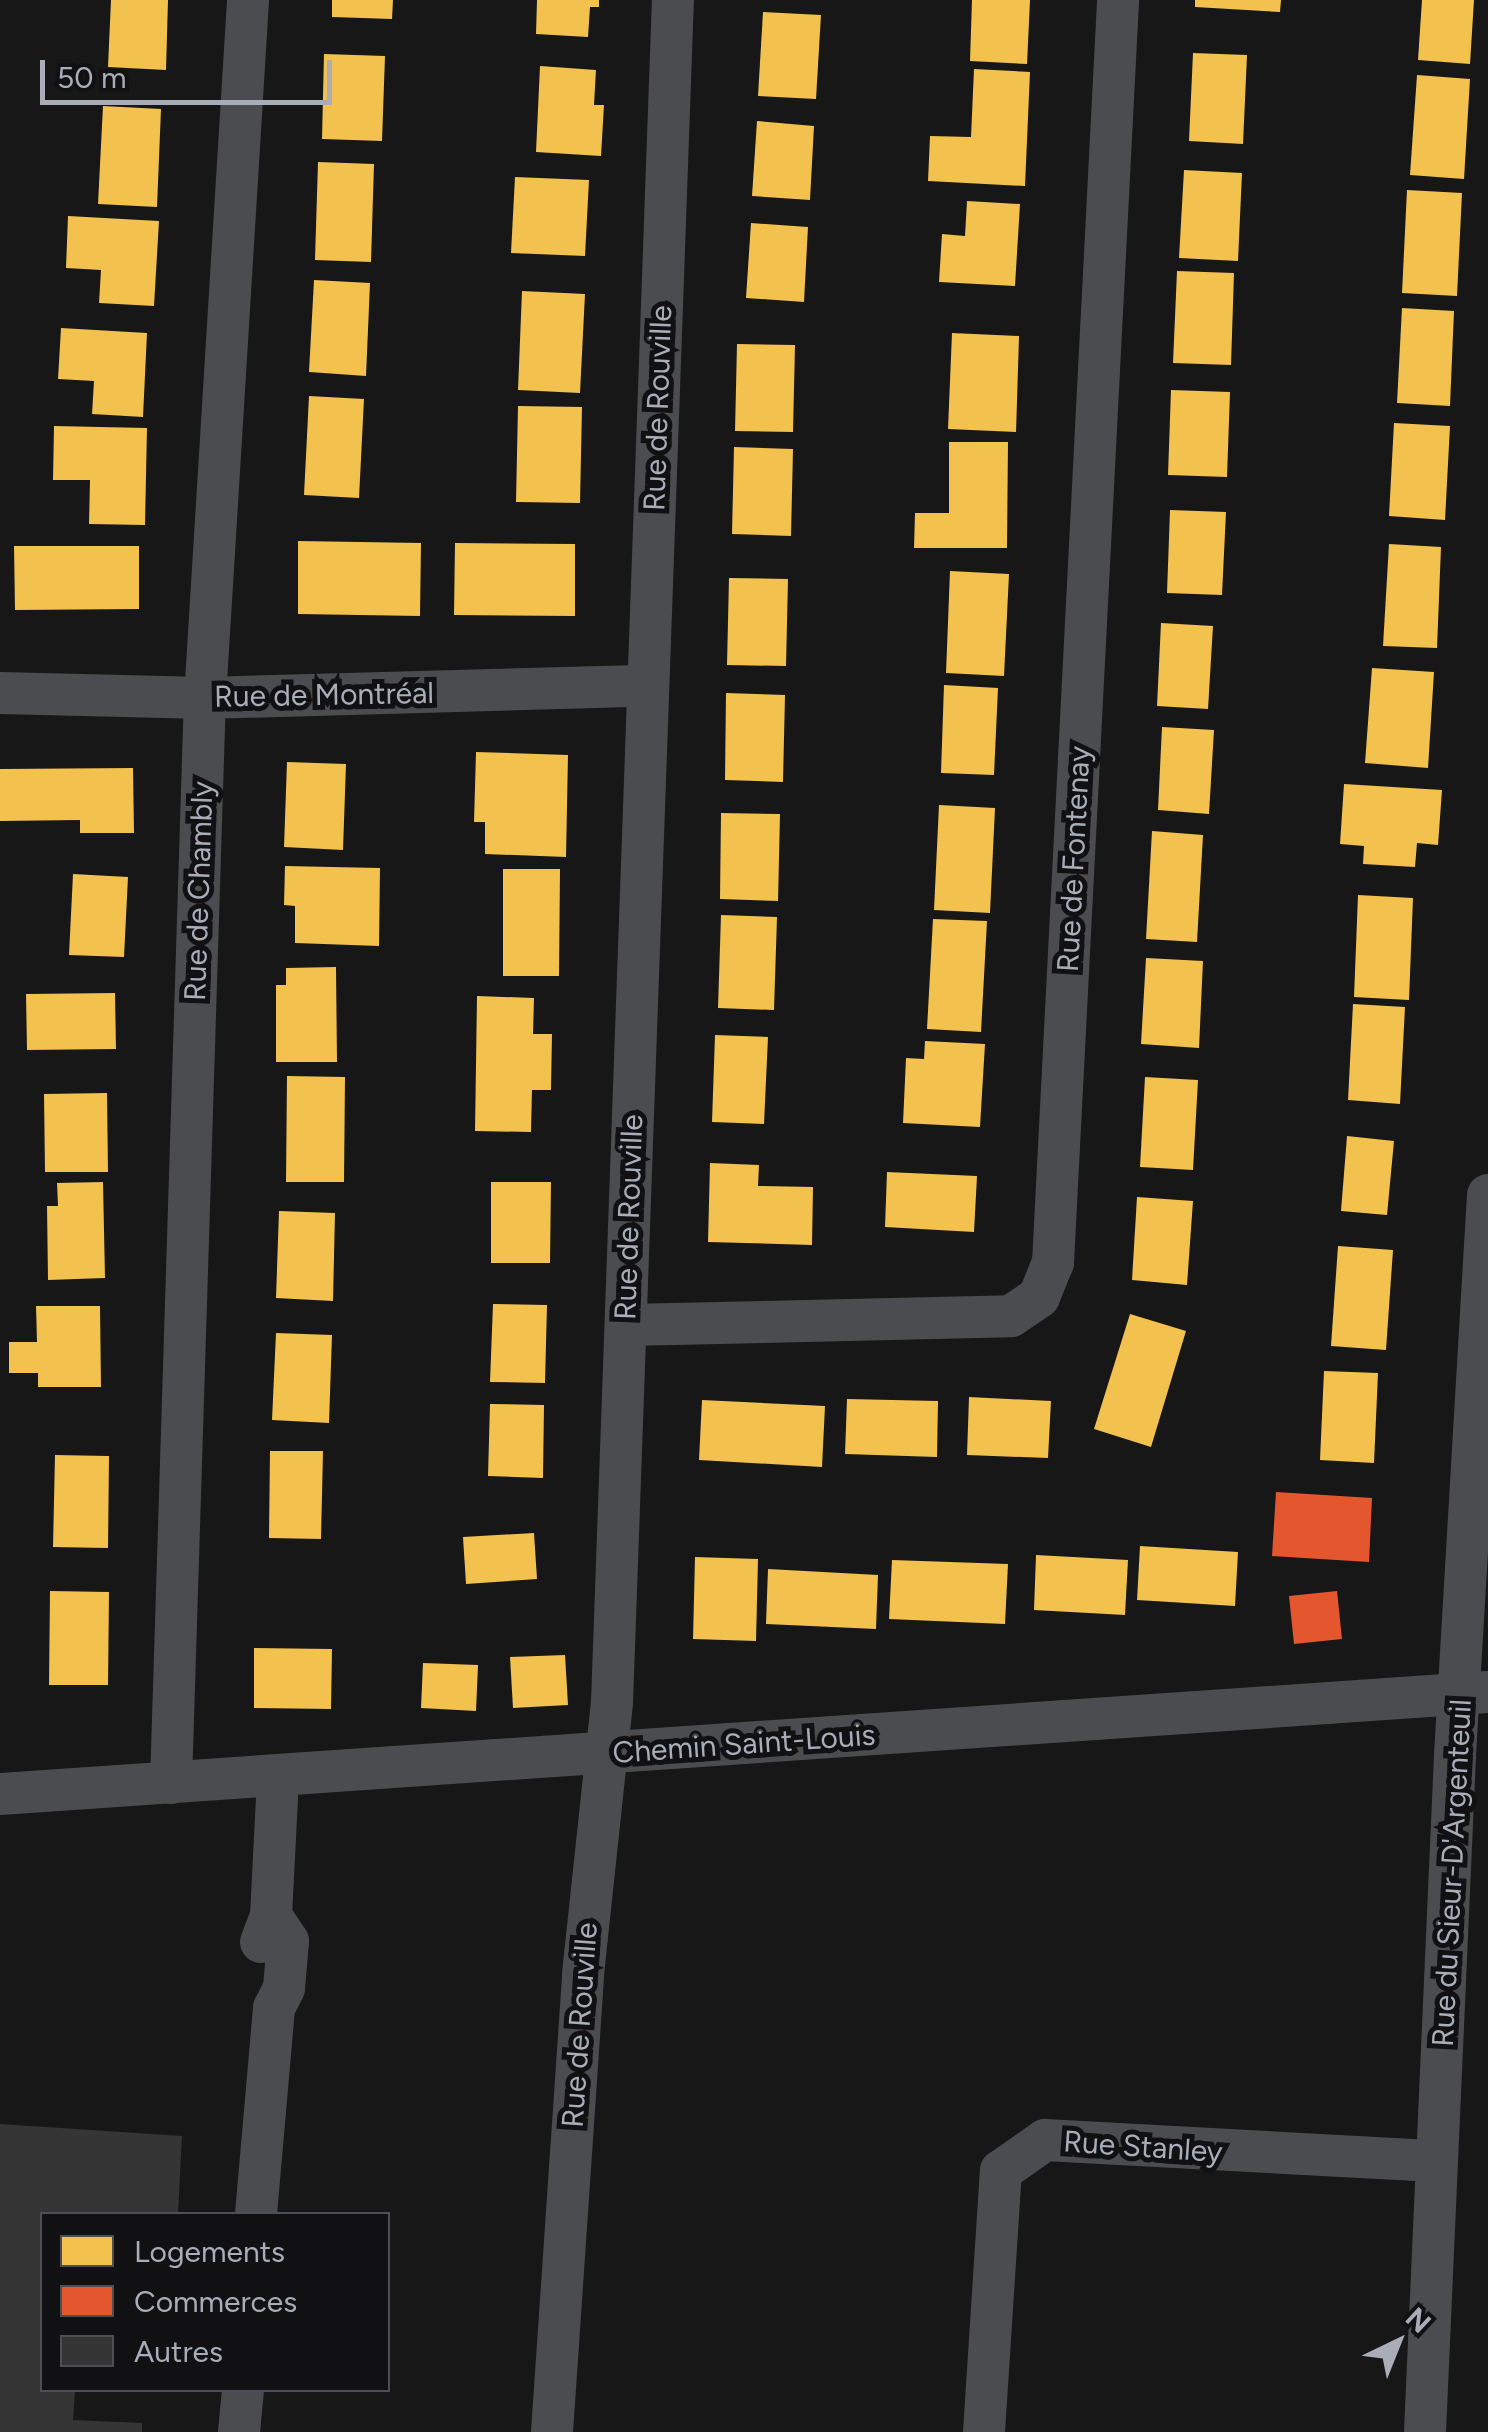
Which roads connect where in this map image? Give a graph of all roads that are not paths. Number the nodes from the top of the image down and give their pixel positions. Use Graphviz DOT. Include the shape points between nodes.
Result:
graph roads {
  1 [pos="248,0"];
  2 [pos="673,0"];
  3 [pos="1118,0"];
  4 [pos="648,686"];
  5 [pos="0,693"];
  6 [pos="204,698"];
  7 [pos="1488,1194"];
  8 [pos="627,1325"];
  9 [pos="1478,1506"];
  10 [pos="1474,1693"];
  11 [pos="608,1753"];
  12 [pos="278,1776"];
  13 [pos="171,1783"];
  14 [pos="0,1794"];
  15 [pos="1435,2162"];
  16 [pos="256,2212"];
  17 [pos="242,2392"];
  18 [pos="239,2432"];
  19 [pos="552,2432"];
  20 [pos="984,2432"];
  21 [pos="1425,2432"];
  1 -- 6 [label="street, Rue de Chambly"];
  2 -- 4 [label="street, Rue de Rouville"];
  3 -- 8 [label="street, Rue de Fontenay" via="1053,1262 1039,1296 1011,1316"];
  4 -- 6 [label="street, Rue de Montréal"];
  4 -- 8 [label="street, Rue de Rouville"];
  5 -- 6 [label="street, Rue de Montréal"];
  6 -- 13 [label="street, Rue de Chambly"];
  7 -- 9 [label="street, Rue du Sieur-D'Argenteuil"];
  8 -- 11 [label="street, Rue de Rouville"];
  9 -- 10 [label="street, Rue du Sieur-D'Argenteuil"];
  10 -- 11 [label="street, Chemin Saint-Louis"];
  10 -- 15 [label="street, Rue du Sieur-D'Argenteuil"];
  11 -- 12 [label="street, Chemin Saint-Louis"];
  11 -- 19 [label="street, Rue de Rouville" via="584,1955"];
  12 -- 13 [label="street, Chemin Saint-Louis"];
  12 -- 16 [label="street" via="271,1916 288,1942 284,1988 274,2008"];
  13 -- 14 [label="street, Chemin Saint-Louis"];
  15 -- 20 [label="street, Rue Stanley" via="1045,2140 1001,2172"];
  15 -- 21 [label="street, Rue du Sieur-D'Argenteuil"];
  17 -- 18 [label="street"];
}
